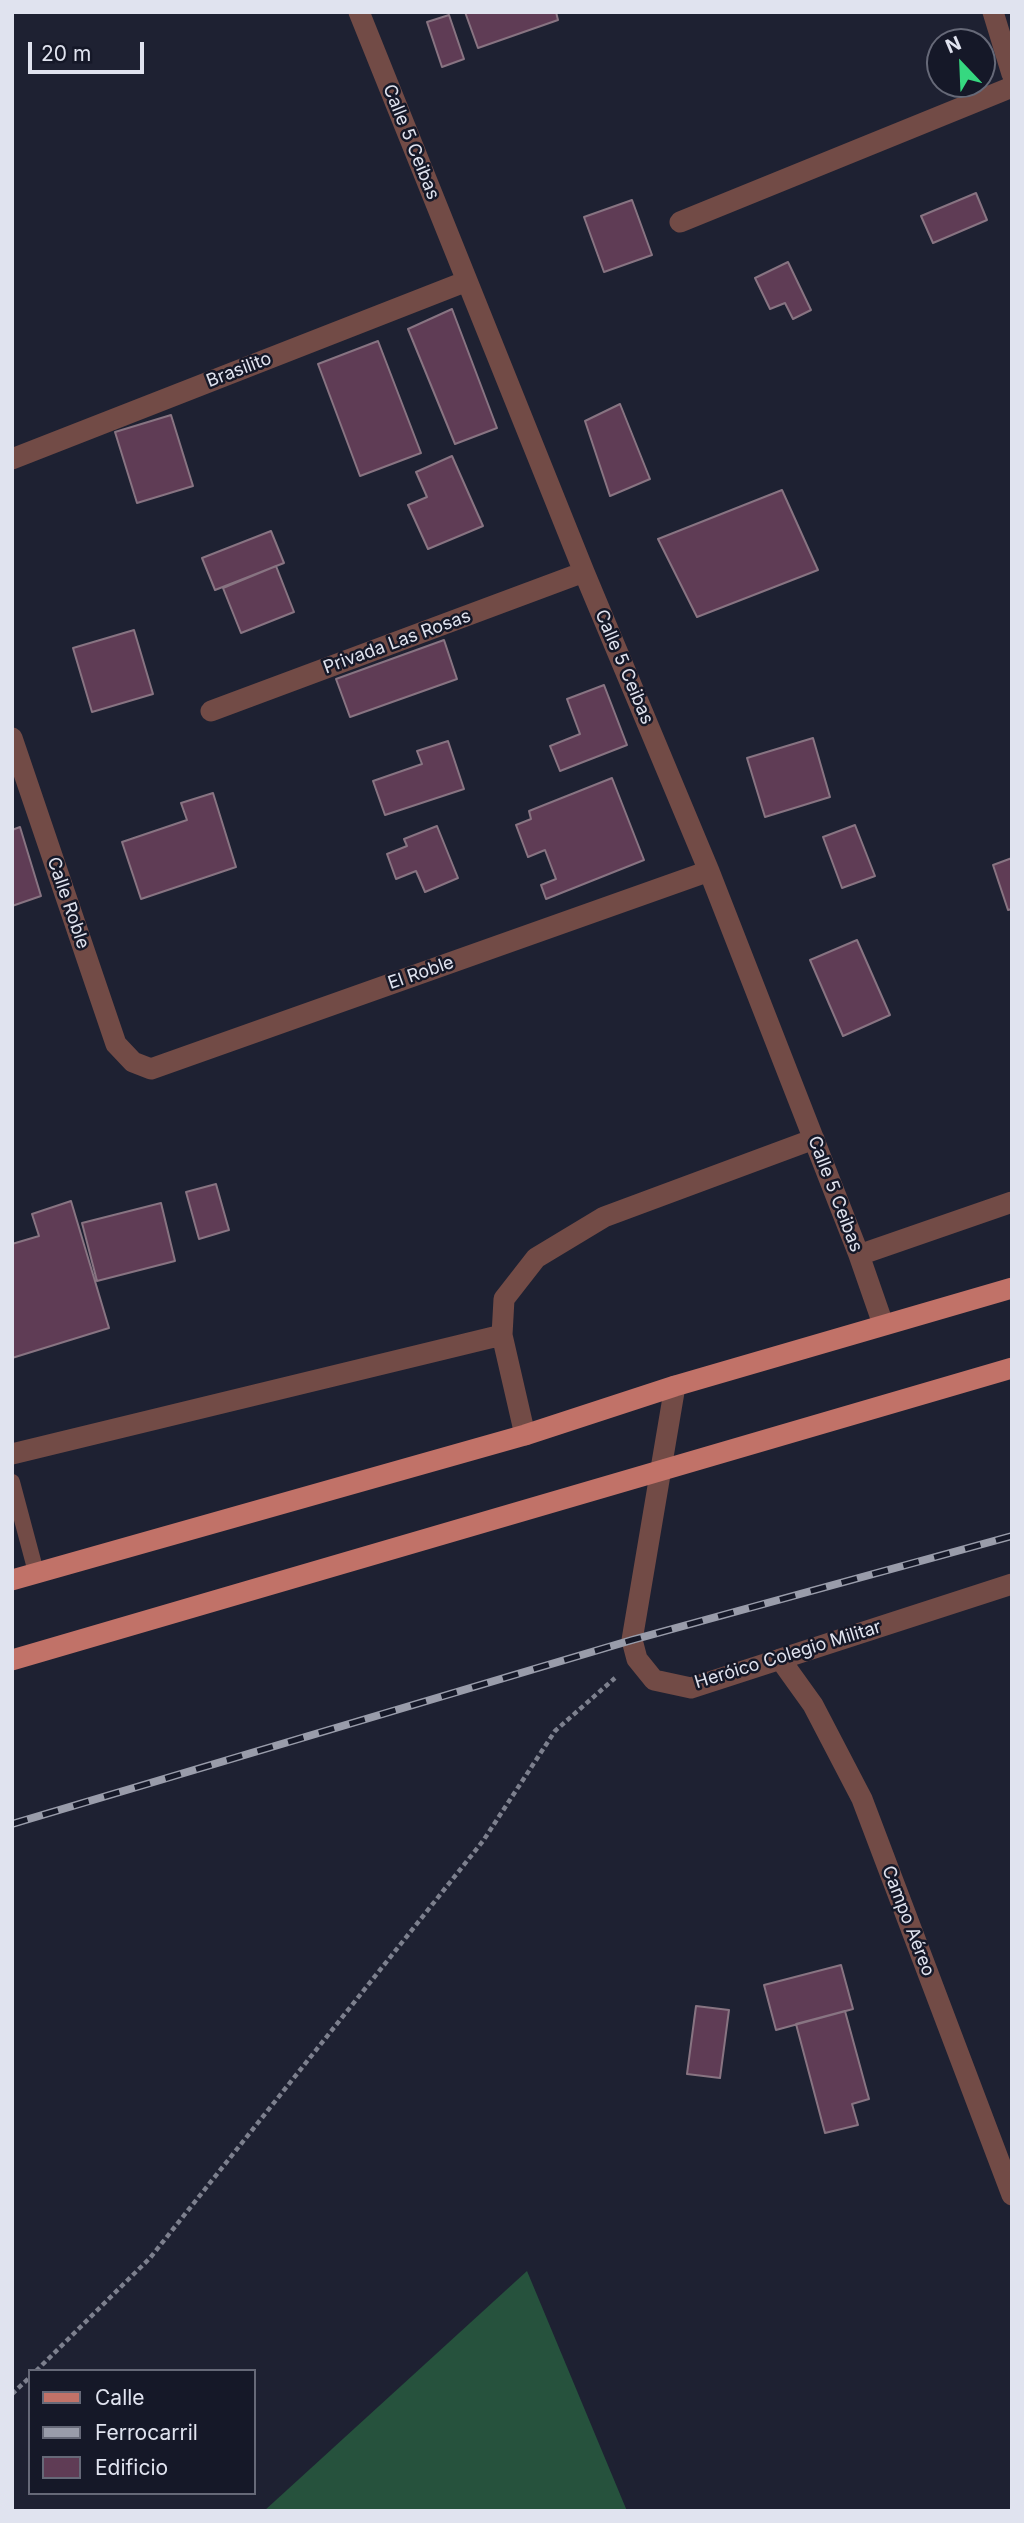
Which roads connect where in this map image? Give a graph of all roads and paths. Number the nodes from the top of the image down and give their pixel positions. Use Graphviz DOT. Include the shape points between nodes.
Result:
graph roads {
  1 [pos="359,12"];
  2 [pos="993,12"];
  3 [pos="1012,74"];
  4 [pos="1012,87"];
  5 [pos="680,222"];
  6 [pos="467,281"];
  7 [pos="12,459"];
  8 [pos="584,572"];
  9 [pos="211,711"];
  10 [pos="12,738"];
  11 [pos="709,872"];
  12 [pos="133,1062"];
  13 [pos="814,1139"];
  14 [pos="1012,1202"];
  15 [pos="859,1255"];
  16 [pos="1012,1288"];
  17 [pos="883,1324"];
  18 [pos="502,1335"];
  19 [pos="1012,1368"];
  20 [pos="676,1386"];
  21 [pos="526,1435"];
  22 [pos="12,1454"];
  23 [pos="661,1471"];
  24 [pos="12,1482"];
  25 [pos="36,1572"];
  26 [pos="12,1580"];
  27 [pos="1012,1584"];
  28 [pos="637,1659"];
  29 [pos="780,1659"];
  30 [pos="12,1660"];
  31 [pos="1012,2195"];
  32 [pos="38,2369"];
  33 [pos="28,2378"];
  34 [pos="12,2394"];
  1 -- 6 [label="street, Calle 5 Ceibas"];
  2 -- 3 [label="street"];
  4 -- 5 [label="street"];
  6 -- 7 [label="street, Brasilito"];
  6 -- 8 [label="street, Calle 5 Ceibas"];
  8 -- 9 [label="street, Privada Las Rosas"];
  8 -- 11 [label="street, Calle 5 Ceibas"];
  10 -- 12 [label="street, Calle Roble" via="116,1044"];
  11 -- 12 [label="street, El Roble" via="151,1069"];
  11 -- 13 [label="street, Calle 5 Ceibas"];
  13 -- 15 [label="street, Calle 5 Ceibas"];
  13 -- 18 [label="street" via="604,1217 536,1258 504,1299"];
  14 -- 15 [label="street"];
  15 -- 17 [label="street, Calle 5 Ceibas"];
  16 -- 17 [label="main road"];
  17 -- 20 [label="main road"];
  18 -- 21 [label="street"];
  18 -- 22 [label="street"];
  19 -- 23 [label="main road"];
  20 -- 21 [label="main road"];
  20 -- 23 [label="street"];
  21 -- 25 [label="main road"];
  23 -- 28 [label="street" via="632,1640"];
  23 -- 30 [label="main road"];
  24 -- 25 [label="lane"];
  25 -- 26 [label="main road"];
  27 -- 29 [label="street, Heróico Colegio Militar"];
  28 -- 29 [label="street, Heróico Colegio Militar" via="654,1680 691,1688"];
  28 -- 32 [label="path" via="555,1731 483,1841 150,2258"];
  29 -- 31 [label="street, Campo Aéreo" via="813,1704 862,1799"];
  33 -- 34 [label="path"];
}
